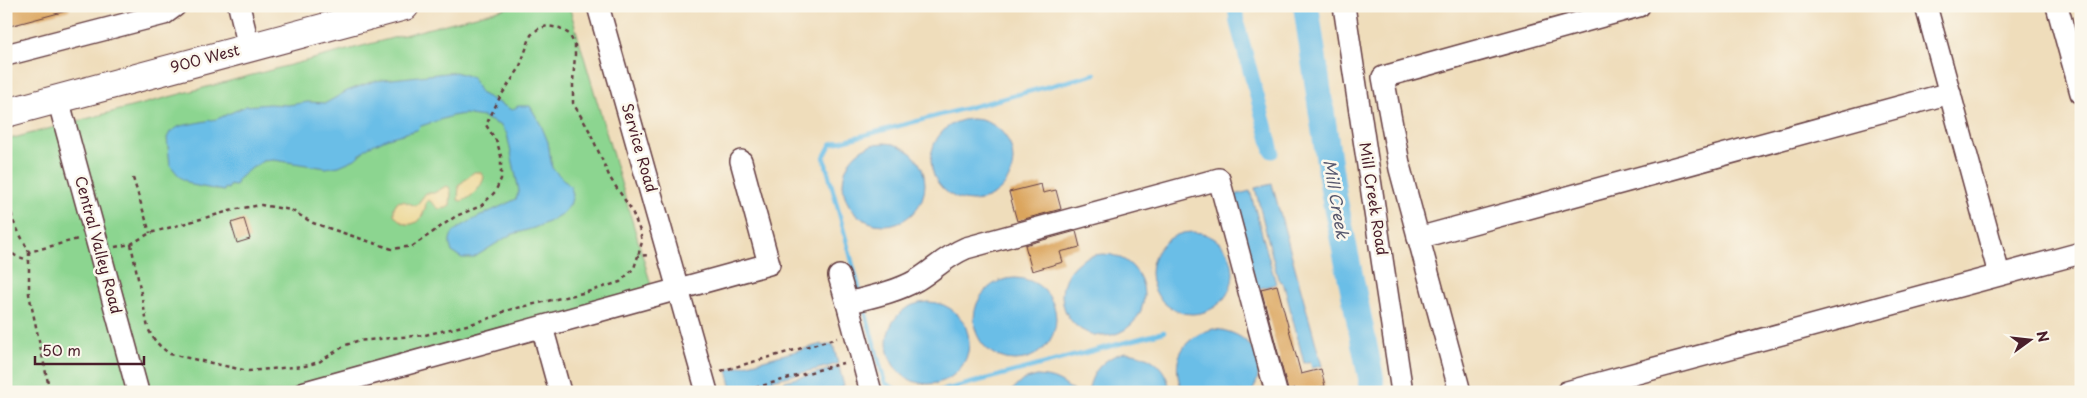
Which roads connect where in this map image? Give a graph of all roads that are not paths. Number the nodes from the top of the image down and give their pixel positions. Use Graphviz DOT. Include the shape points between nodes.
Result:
graph roads {
  1 [pos="175,6"];
  2 [pos="239,6"];
  3 [pos="405,6"];
  4 [pos="598,6"];
  5 [pos="1344,6"];
  6 [pos="1639,6"];
  7 [pos="1926,6"];
  8 [pos="2057,6"];
  9 [pos="348,13"];
  10 [pos="249,47"];
  11 [pos="6,55"];
  12 [pos="1950,93"];
  13 [pos="2081,93"];
  14 [pos="58,99"];
  15 [pos="6,113"];
  16 [pos="741,161"];
  17 [pos="1418,238"];
  18 [pos="2081,252"];
  19 [pos="1999,274"];
  20 [pos="840,276"];
  21 [pos="680,290"];
  22 [pos="857,301"];
  23 [pos="542,327"];
  24 [pos="715,384"];
  25 [pos="337,388"];
  26 [pos="138,392"];
  27 [pos="305,392"];
  28 [pos="560,392"];
  29 [pos="871,392"];
  30 [pos="1276,392"];
  31 [pos="1402,392"];
  32 [pos="1460,392"];
  33 [pos="1567,392"];
  1 -- 11 [label="street" via="164,14"];
  2 -- 10 [label="street"];
  3 -- 9 [label="main road, 900 West"];
  4 -- 21 [label="street, Service Road"];
  5 -- 31 [label="street, Mill Creek Road"];
  6 -- 17 [label="street" via="1382,77 1400,169"];
  7 -- 12 [label="street"];
  8 -- 13 [label="street"];
  9 -- 10 [label="main road, 900 West"];
  10 -- 14 [label="main road, 900 West"];
  12 -- 17 [label="street"];
  12 -- 19 [label="street"];
  14 -- 15 [label="main road, 900 West"];
  14 -- 26 [label="street, Central Valley Road"];
  16 -- 21 [label="street" via="769,264"];
  17 -- 32 [label="street"];
  18 -- 19 [label="street"];
  19 -- 33 [label="street"];
  20 -- 22 [label="street"];
  21 -- 23 [label="street"];
  21 -- 24 [label="street, Service Road"];
  22 -- 29 [label="street"];
  22 -- 30 [label="street" via="916,280 948,256 966,248 1219,179"];
  23 -- 25 [label="street"];
  23 -- 28 [label="street"];
  25 -- 27 [label="street"];
}
